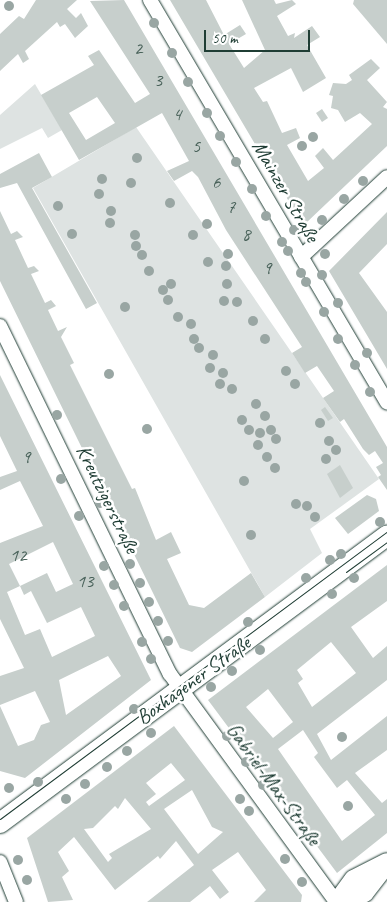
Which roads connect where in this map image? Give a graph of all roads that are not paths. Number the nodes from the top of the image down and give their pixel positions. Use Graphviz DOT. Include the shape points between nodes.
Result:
graph roads {
  1 [pos="150,0"];
  2 [pos="387,178"];
  3 [pos="301,256"];
  4 [pos="0,326"];
  5 [pos="387,402"];
  6 [pos="387,536"];
  7 [pos="180,690"];
  8 [pos="0,823"];
  9 [pos="0,862"];
  10 [pos="385,865"];
  11 [pos="16,902"];
  12 [pos="337,902"];
  13 [pos="343,902"];
  1 -- 3 [label="street, Mainzer Straße"];
  2 -- 3 [label="street"];
  3 -- 5 [label="street, Mainzer Straße"];
  4 -- 7 [label="street, Kreutzigerstraße"];
  6 -- 7 [label="street, Boxhagener Straße"];
  7 -- 8 [label="street, Boxhagener Straße"];
  7 -- 12 [label="street, Gabriel-Max-Straße"];
  9 -- 11 [label="street"];
  10 -- 12 [label="street" via="354,880"];
  10 -- 13 [label="street" via="364,892"];
}
